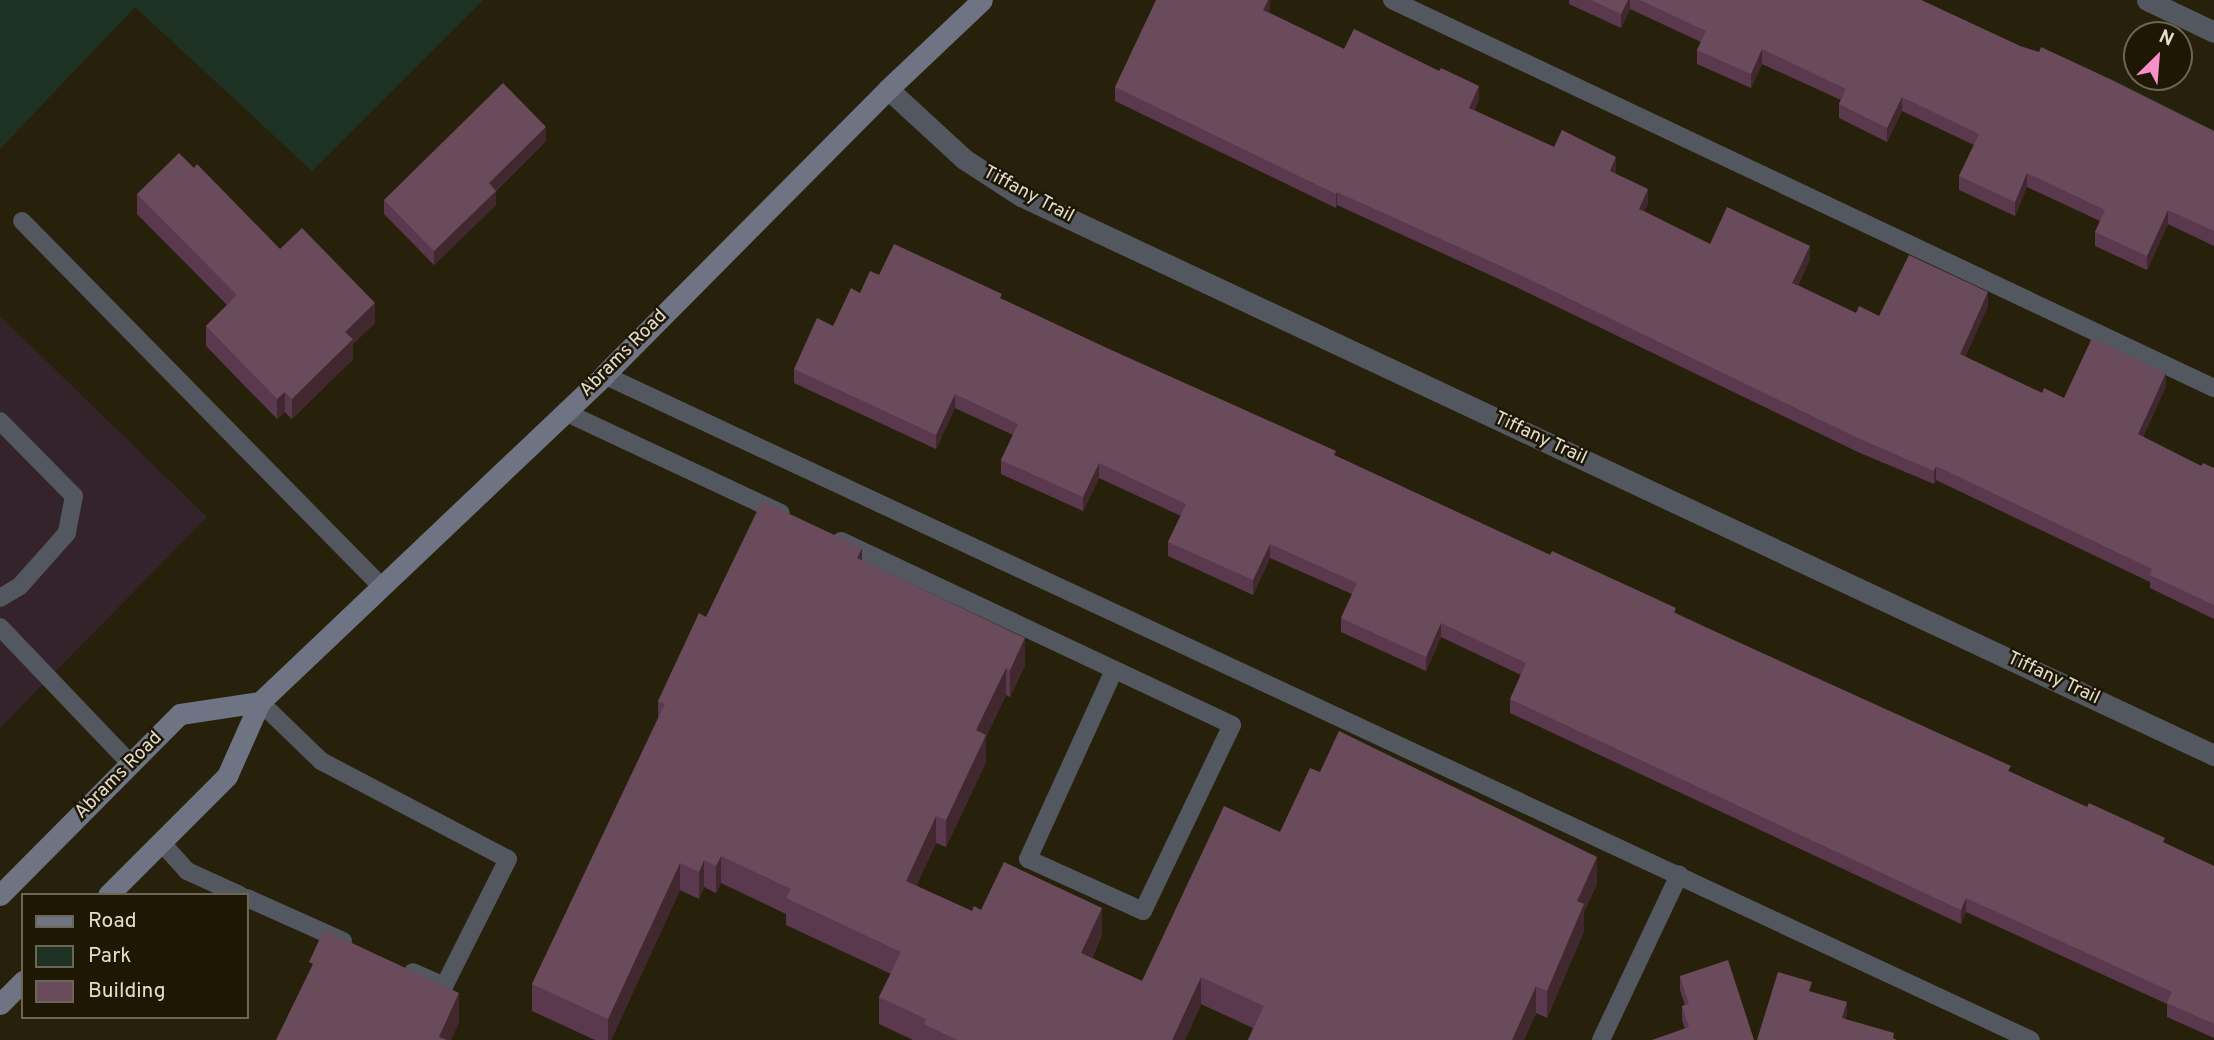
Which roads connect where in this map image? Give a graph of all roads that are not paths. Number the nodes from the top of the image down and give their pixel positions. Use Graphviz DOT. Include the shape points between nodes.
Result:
graph roads {
  1 [pos="982,0"];
  2 [pos="1392,0"];
  3 [pos="2147,0"];
  4 [pos="2214,32"];
  5 [pos="888,89"];
  6 [pos="22,221"];
  7 [pos="604,375"];
  8 [pos="2214,388"];
  9 [pos="565,412"];
  10 [pos="0,421"];
  11 [pos="803,523"];
  12 [pos="827,535"];
  13 [pos="382,587"];
  14 [pos="0,598"];
  15 [pos="0,627"];
  16 [pos="1114,670"];
  17 [pos="260,702"];
  18 [pos="2214,755"];
  19 [pos="131,764"];
  20 [pos="161,842"];
  21 [pos="1679,875"];
  22 [pos="110,893"];
  23 [pos="236,893"];
  24 [pos="0,895"];
  25 [pos="248,898"];
  26 [pos="358,947"];
  27 [pos="394,964"];
  28 [pos="21,983"];
  29 [pos="0,1004"];
  30 [pos="1601,1040"];
  31 [pos="2031,1040"];
  1 -- 5 [label="main road, Abrams Road"];
  2 -- 8 [label="lane"];
  3 -- 4 [label="street"];
  5 -- 7 [label="main road, Abrams Road"];
  5 -- 18 [label="street, Tiffany Trail" via="964,159 1021,196"];
  6 -- 13 [label="lane"];
  7 -- 9 [label="main road, Abrams Road"];
  7 -- 21 [label="lane"];
  9 -- 11 [label="lane"];
  9 -- 13 [label="main road, Abrams Road"];
  10 -- 14 [label="lane" via="74,496 67,533 20,586"];
  12 -- 16 [label="lane"];
  13 -- 17 [label="main road, Abrams Road"];
  15 -- 19 [label="lane"];
  16 -- 16 [label="lane" via="1232,725 1143,911 1028,859"];
  17 -- 19 [label="main road, Abrams Road" via="180,714"];
  17 -- 20 [label="main road, Abrams Road" via="227,776"];
  17 -- 27 [label="lane" via="321,761 508,859 444,986"];
  19 -- 24 [label="main road, Abrams Road"];
  20 -- 22 [label="main road, Abrams Road"];
  20 -- 23 [label="lane" via="187,871"];
  21 -- 30 [label="lane"];
  21 -- 31 [label="lane"];
  25 -- 26 [label="lane"];
  28 -- 29 [label="main road"];
}
